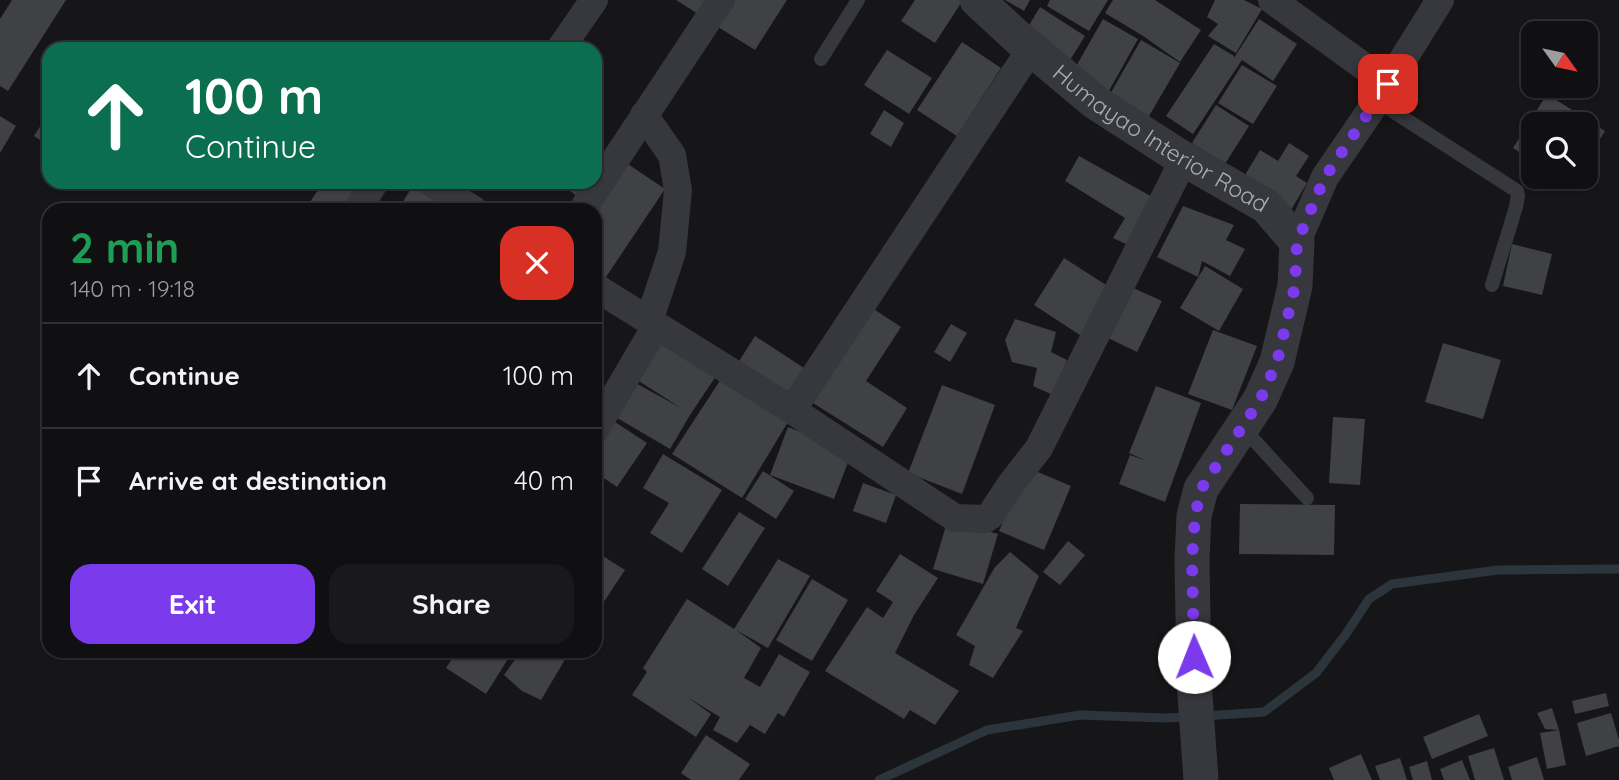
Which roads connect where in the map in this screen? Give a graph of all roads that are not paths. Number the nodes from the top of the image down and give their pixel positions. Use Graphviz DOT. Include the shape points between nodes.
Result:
graph roads {
  1 [pos="594,0"];
  2 [pos="721,0"];
  3 [pos="859,0"];
  4 [pos="978,0"];
  5 [pos="1272,0"];
  6 [pos="1440,0"];
  7 [pos="565,42"];
  8 [pos="1031,49"];
  9 [pos="821,59"];
  10 [pos="1382,92"];
  11 [pos="644,115"];
  12 [pos="1184,159"];
  13 [pos="602,179"];
  14 [pos="441,189"];
  15 [pos="463,203"];
  16 [pos="1297,242"];
  17 [pos="1492,285"];
  18 [pos="602,291"];
  19 [pos="652,323"];
  20 [pos="792,410"];
  21 [pos="602,417"];
  22 [pos="1242,427"];
  23 [pos="1307,498"];
  24 [pos="1196,770"];
  1 -- 7 [label="street"];
  2 -- 11 [label="street"];
  3 -- 9 [label="lane"];
  4 -- 8 [label="street, Humayao Interior Road"];
  5 -- 10 [label="street"];
  6 -- 10 [label="street"];
  8 -- 12 [label="street, Humayao Interior Road" via="1095,102"];
  8 -- 20 [label="street"];
  10 -- 16 [label="street" via="1325,177"];
  10 -- 17 [label="lane" via="1517,191"];
  11 -- 13 [label="street"];
  11 -- 19 [label="street" via="671,155 678,190 672,252"];
  12 -- 16 [label="street, Humayao Interior Road" via="1266,206"];
  12 -- 20 [label="street" via="1039,448 990,516 955,518"];
  14 -- 15 [label="street"];
  16 -- 22 [label="street" via="1295,286 1277,362"];
  18 -- 19 [label="street"];
  19 -- 20 [label="street"];
  19 -- 21 [label="street"];
  22 -- 23 [label="lane"];
  22 -- 24 [label="street" via="1201,489 1195,516"];
}
